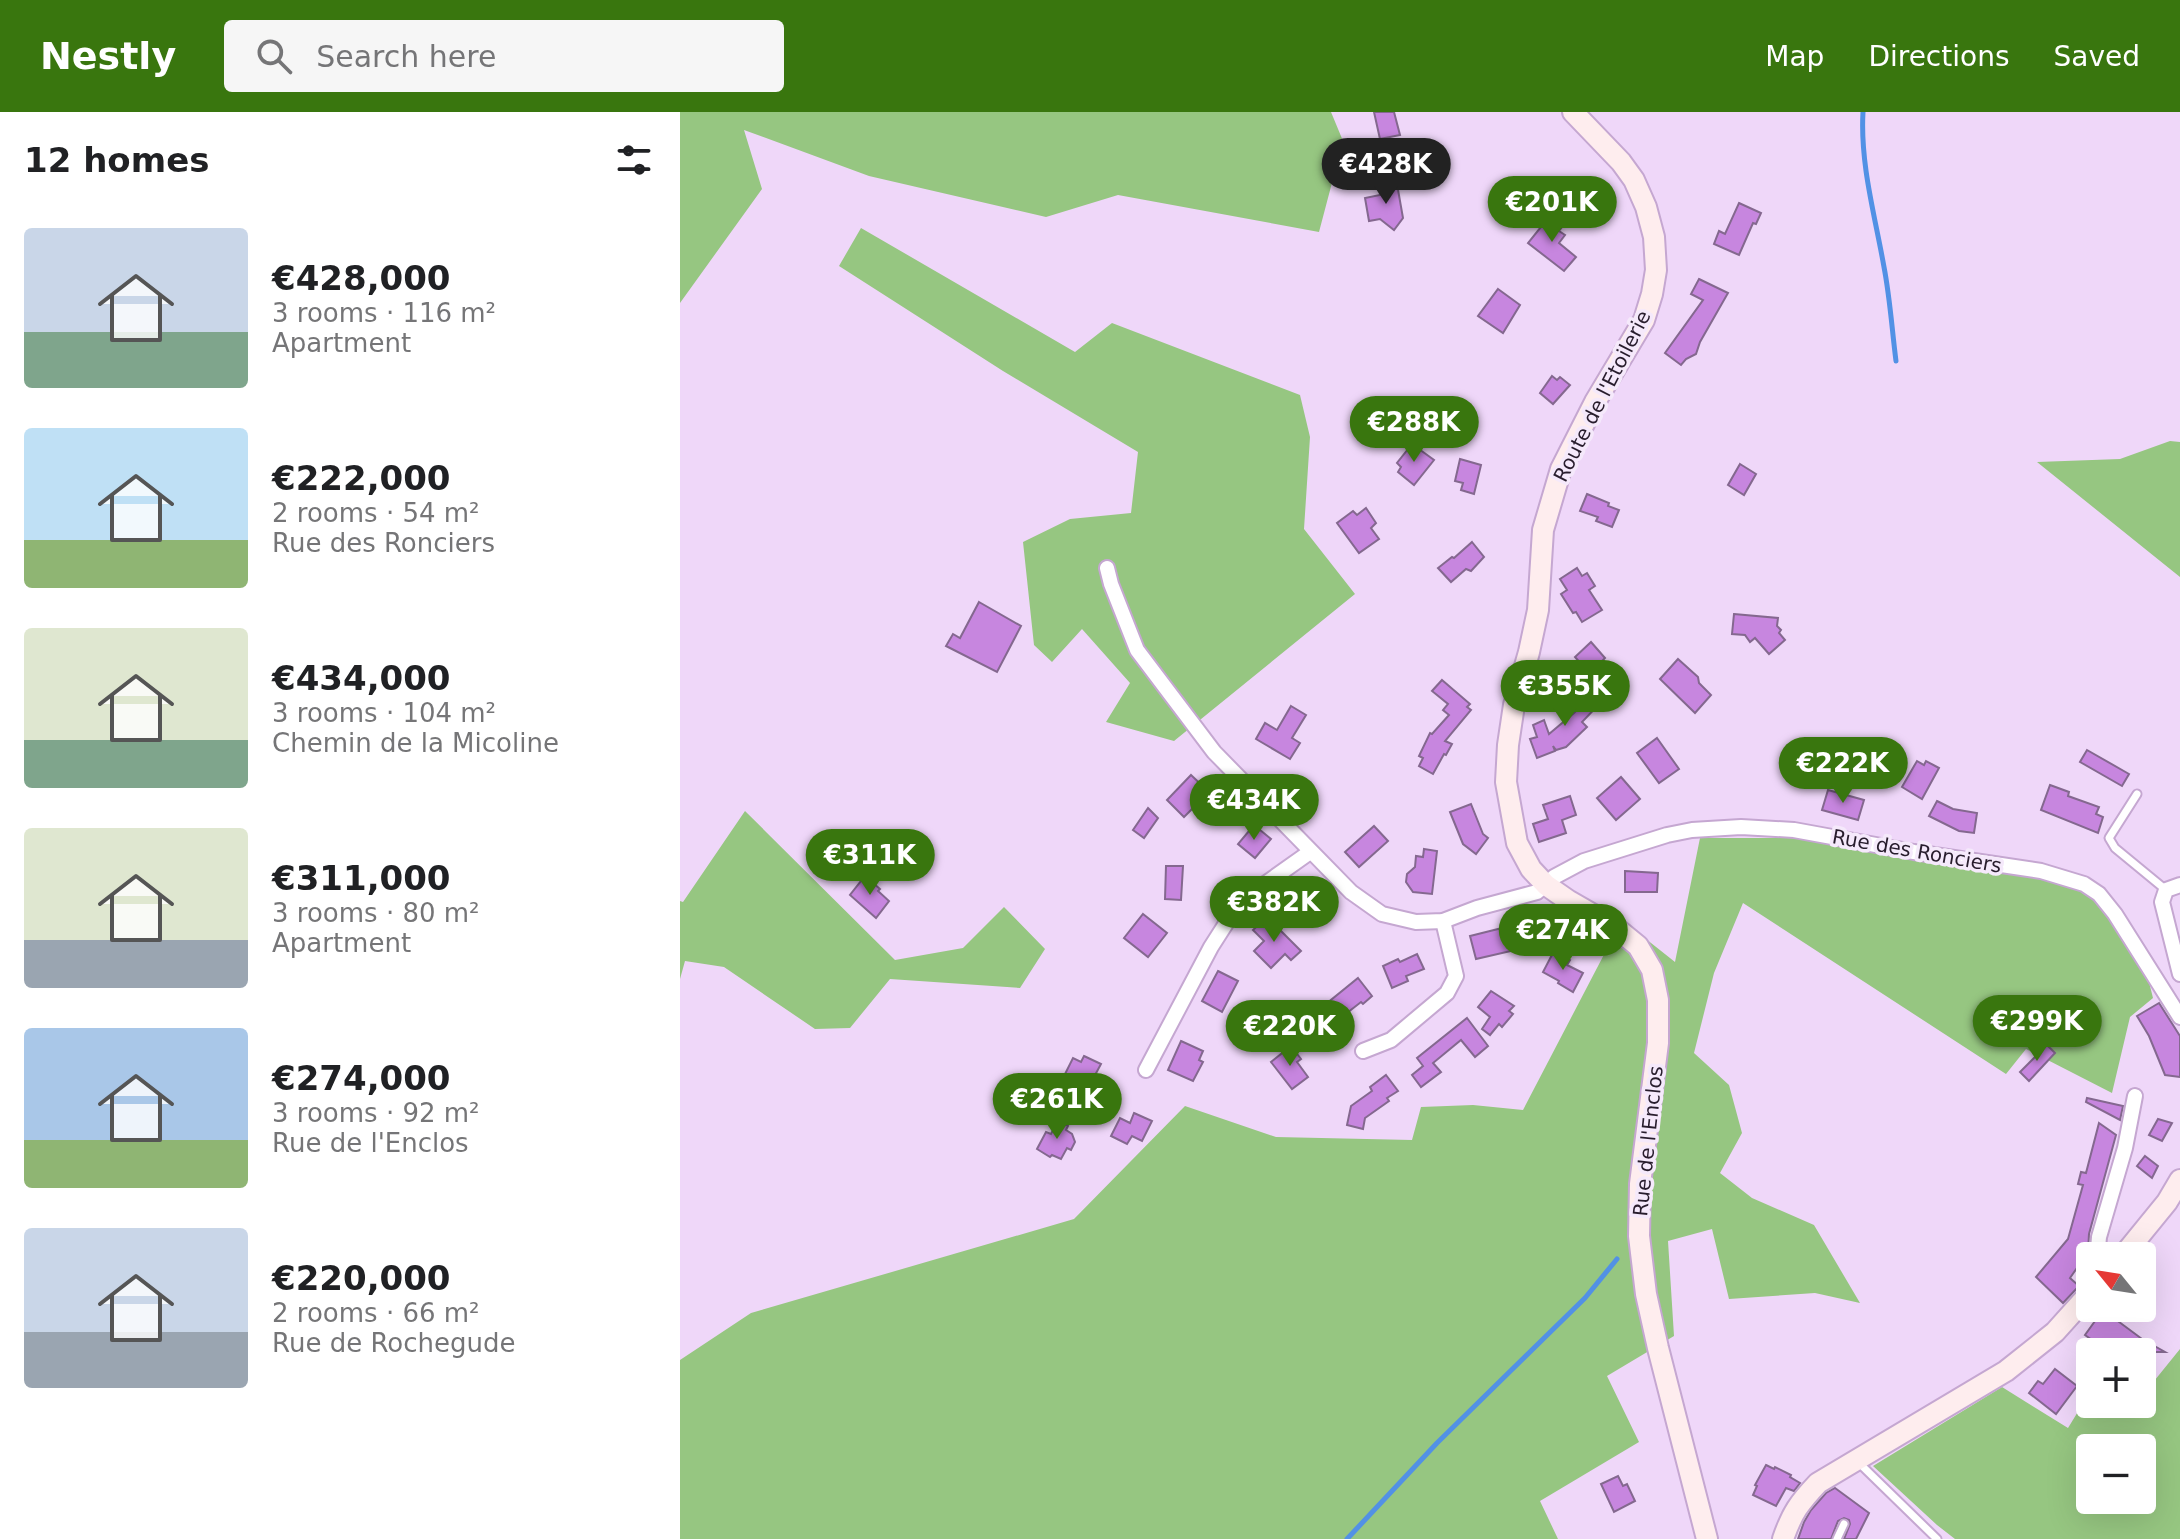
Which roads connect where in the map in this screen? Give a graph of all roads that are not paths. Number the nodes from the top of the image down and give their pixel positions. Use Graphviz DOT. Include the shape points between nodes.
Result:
graph roads {
  1 [pos="1573,112"];
  2 [pos="1107,568"];
  3 [pos="2137,794"];
  4 [pos="1310,852"];
  5 [pos="1546,885"];
  6 [pos="2173,887"];
  7 [pos="1443,921"];
  8 [pos="2180,974"];
  9 [pos="2178,1008"];
  10 [pos="1363,1051"];
  11 [pos="1146,1070"];
  12 [pos="2135,1096"];
  13 [pos="2180,1180"];
  14 [pos="2099,1242"];
  15 [pos="2134,1242"];
  16 [pos="2076,1309"];
  17 [pos="1857,1460"];
  18 [pos="1844,1524"];
  19 [pos="1707,1539"];
  20 [pos="1783,1539"];
  21 [pos="1837,1539"];
  22 [pos="1937,1539"];
  1 -- 5 [label="street, Route de l'Etoilerie" via="1634,180 1654,237 1656,270 1644,320 1561,469 1543,530 1538,610 1514,705 1506,782 1517,843"];
  2 -- 4 [label="street" via="1137,650 1214,752"];
  3 -- 6 [label="lane" via="2109,838 2115,848"];
  4 -- 7 [label="street" via="1382,914 1416,922"];
  4 -- 11 [label="street" via="1234,911"];
  5 -- 7 [label="street, Rue des Ronciers"];
  5 -- 9 [label="street, Rue des Ronciers" via="1584,861 1632,844 1692,830 1741,827 1794,830 2041,871 2099,894"];
  5 -- 19 [label="street, Rue de l'Enclos" via="1616,928 1638,946 1652,970 1658,1043 1640,1184 1639,1236 1646,1294"];
  6 -- 8 [label="street" via="2162,902"];
  7 -- 10 [label="street" via="1456,976 1447,993 1391,1040"];
  12 -- 14 [label="street"];
  13 -- 15 [label="street"];
  16 -- 17 [label="street" via="2006,1371"];
  17 -- 20 [label="street" via="1802,1499"];
  17 -- 22 [label="lane"];
  18 -- 21 [label="lane"];
}
